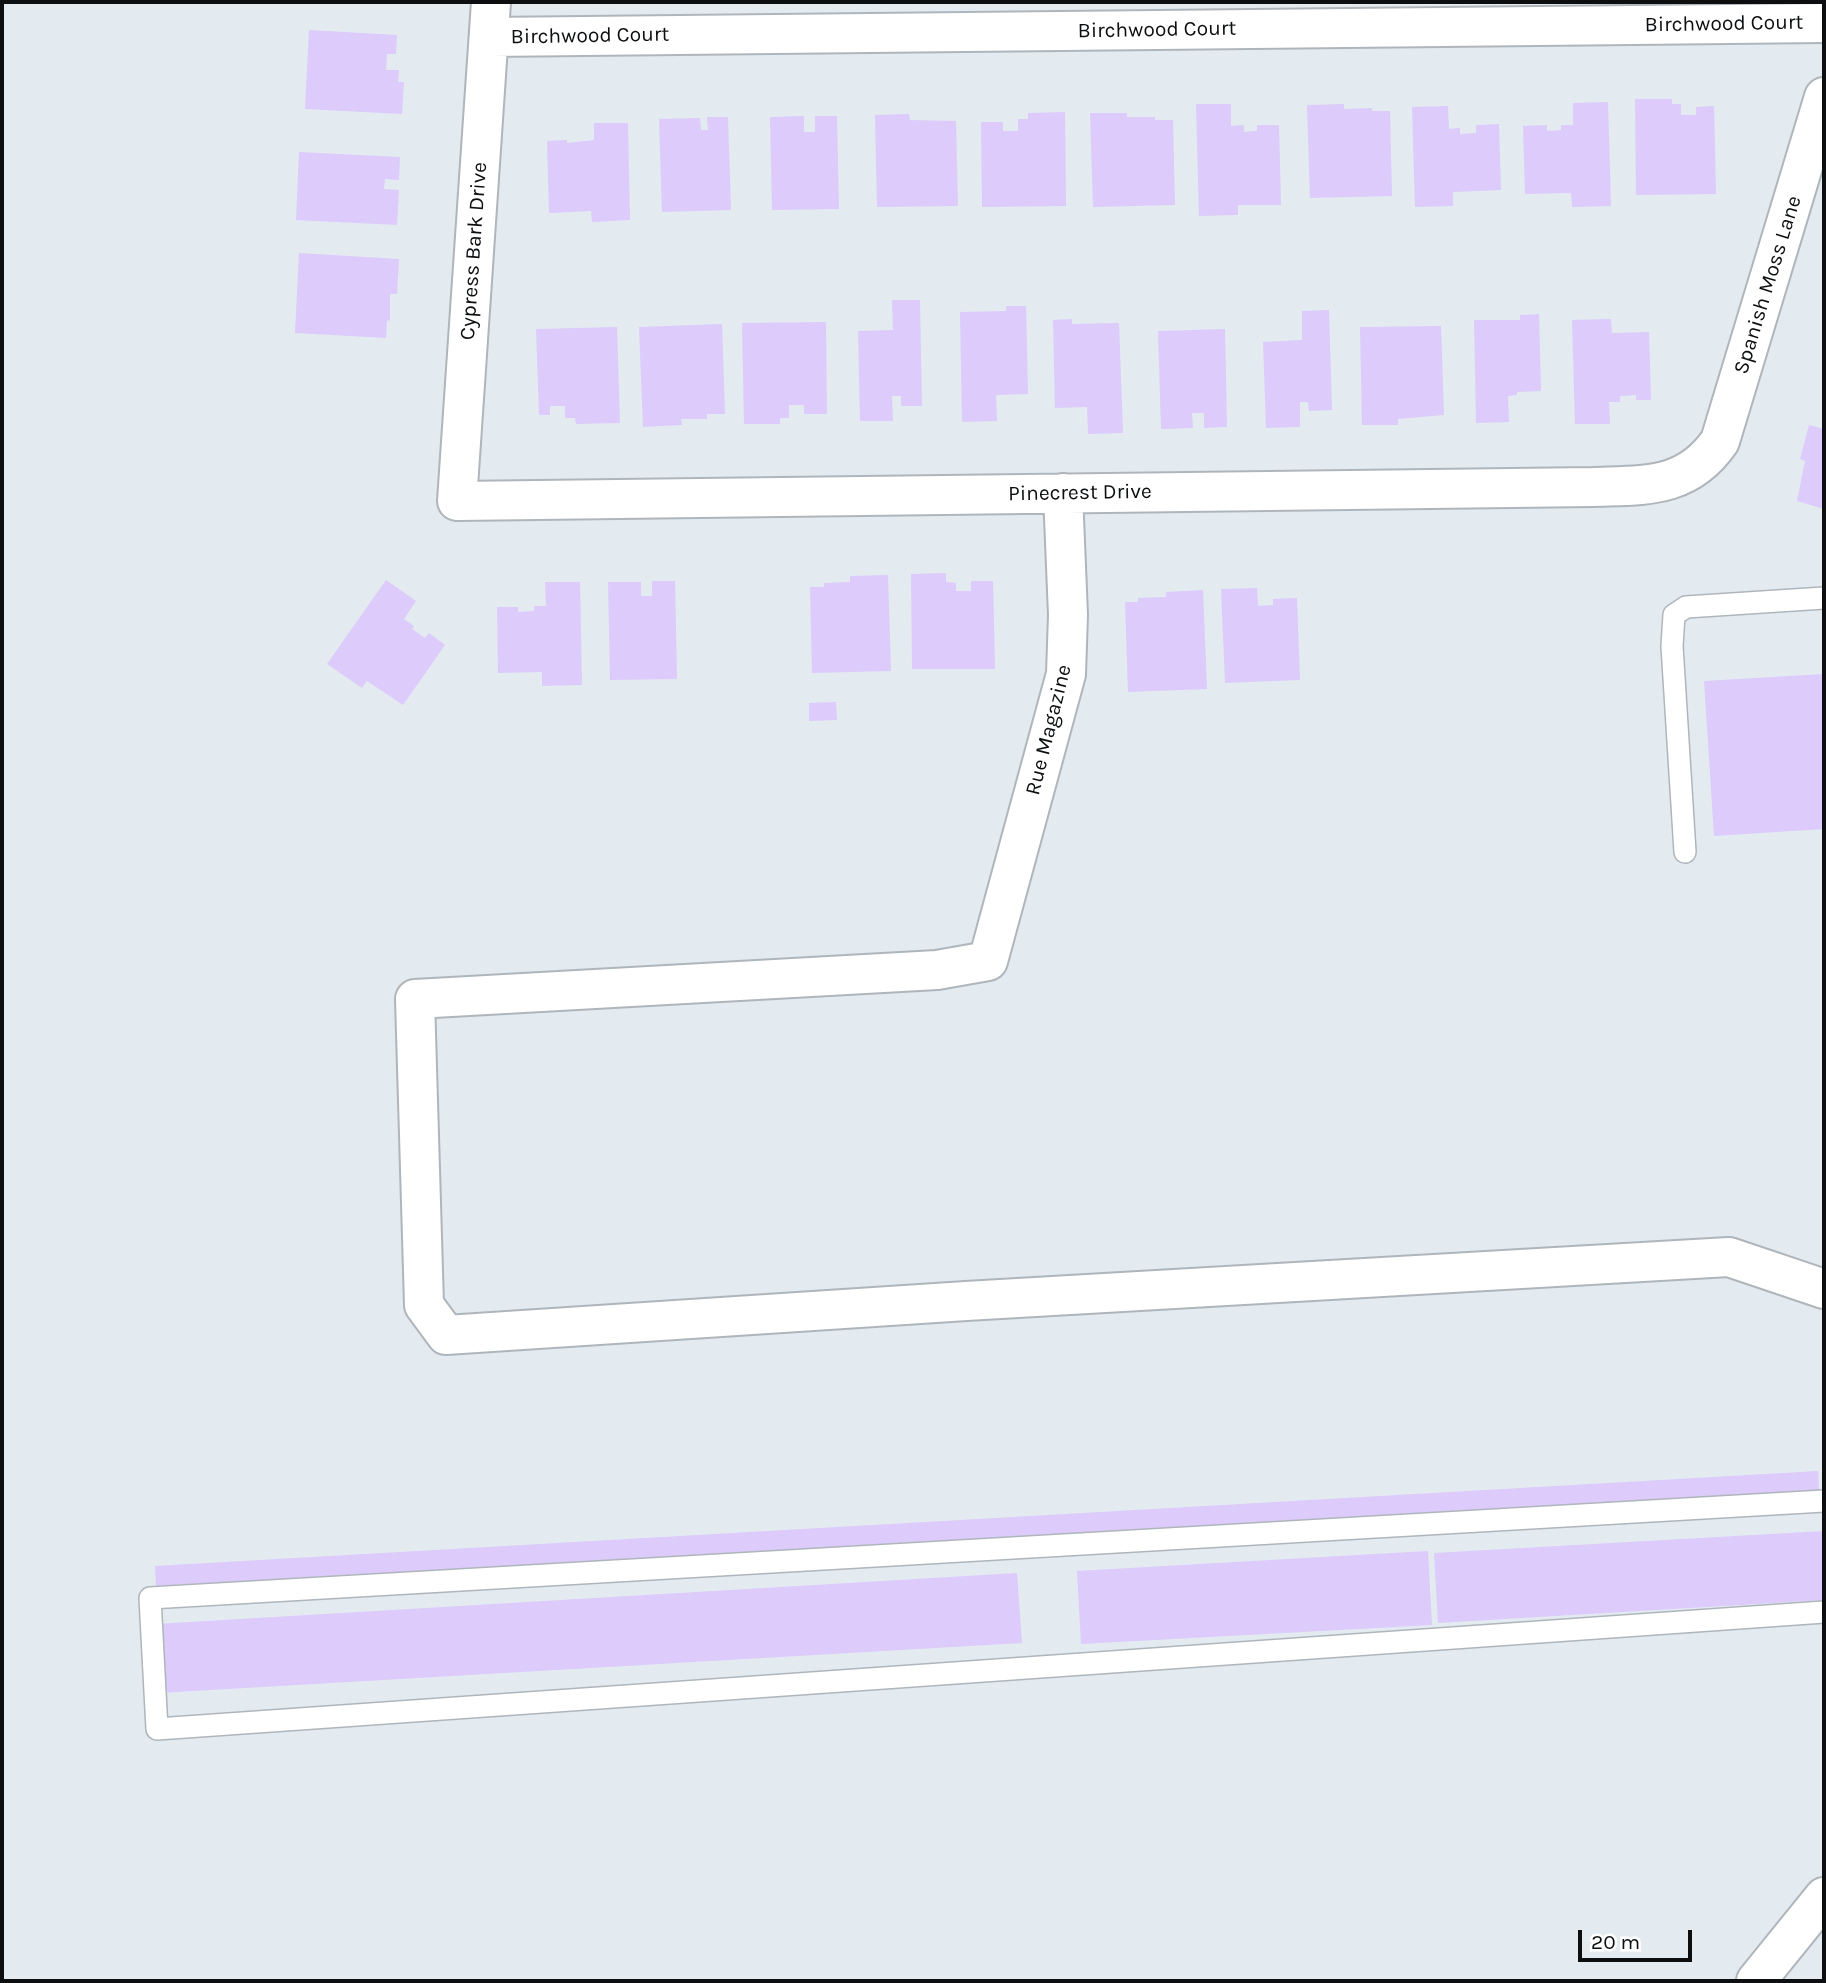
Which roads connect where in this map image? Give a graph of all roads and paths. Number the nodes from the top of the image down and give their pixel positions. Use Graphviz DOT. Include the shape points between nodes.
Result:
graph roads {
  1 [pos="490,19"];
  2 [pos="1824,23"];
  3 [pos="1824,97"];
  4 [pos="1699,466"];
  5 [pos="1063,493"];
  6 [pos="457,501"];
  7 [pos="1824,598"];
  8 [pos="1685,852"];
  9 [pos="1824,1289"];
  10 [pos="1824,1501"];
  11 [pos="1824,1612"];
  12 [pos="1824,1897"];
  13 [pos="1756,1981"];
  1 -- 2 [label="street, Birchwood Court"];
  1 -- 6 [label="street, Cypress Bark Drive"];
  3 -- 4 [label="street, Spanish Moss Lane" via="1727,422 1720,441"];
  4 -- 5 [label="street, Pinecrest Drive" via="1663,482 1622,486"];
  5 -- 6 [label="street, Pinecrest Drive"];
  5 -- 9 [label="street, Rue Magazine" via="1066,674 988,961 937,970 415,999 424,1305 446,1335 1729,1257"];
  7 -- 8 [label="lane" via="1686,607 1674,615"];
  10 -- 11 [label="lane" via="149,1598 157,1730"];
  12 -- 13 [label="street"];
}
